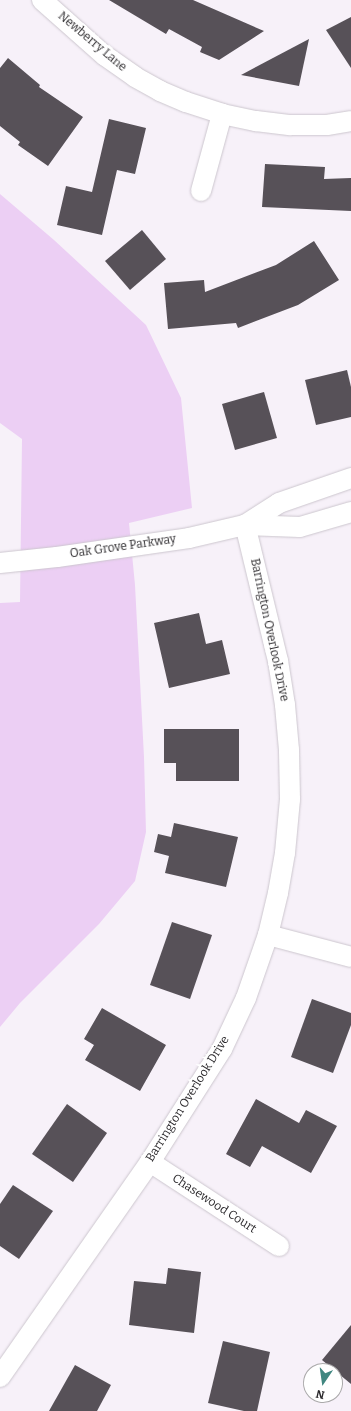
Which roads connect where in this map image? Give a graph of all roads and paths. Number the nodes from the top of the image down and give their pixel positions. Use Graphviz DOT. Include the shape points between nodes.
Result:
graph roads {
  1 [pos="42,0"];
  2 [pos="222,114"];
  3 [pos="351,121"];
  4 [pos="201,191"];
  5 [pos="351,478"];
  6 [pos="351,512"];
  7 [pos="245,525"];
  8 [pos="0,563"];
  9 [pos="268,935"];
  10 [pos="351,957"];
  11 [pos="150,1162"];
  12 [pos="279,1246"];
  13 [pos="0,1377"];
  1 -- 2 [label="street, Newberry Lane" via="104,55 135,77 160,92"];
  2 -- 3 [label="street, Newberry Lane" via="291,125 326,125"];
  2 -- 4 [label="street"];
  5 -- 7 [label="street, Oak Grove Parkway" via="279,503"];
  6 -- 7 [label="street, Oak Grove Parkway" via="300,527"];
  7 -- 8 [label="street, Oak Grove Parkway" via="174,540"];
  7 -- 9 [label="street, Barrington Overlook Drive" via="278,661 289,750 290,799 285,853"];
  9 -- 10 [label="street"];
  9 -- 11 [label="street, Barrington Overlook Drive" via="246,998 222,1049"];
  11 -- 12 [label="street, Chasewood Court"];
  11 -- 13 [label="street, Barrington Overlook Drive"];
}
